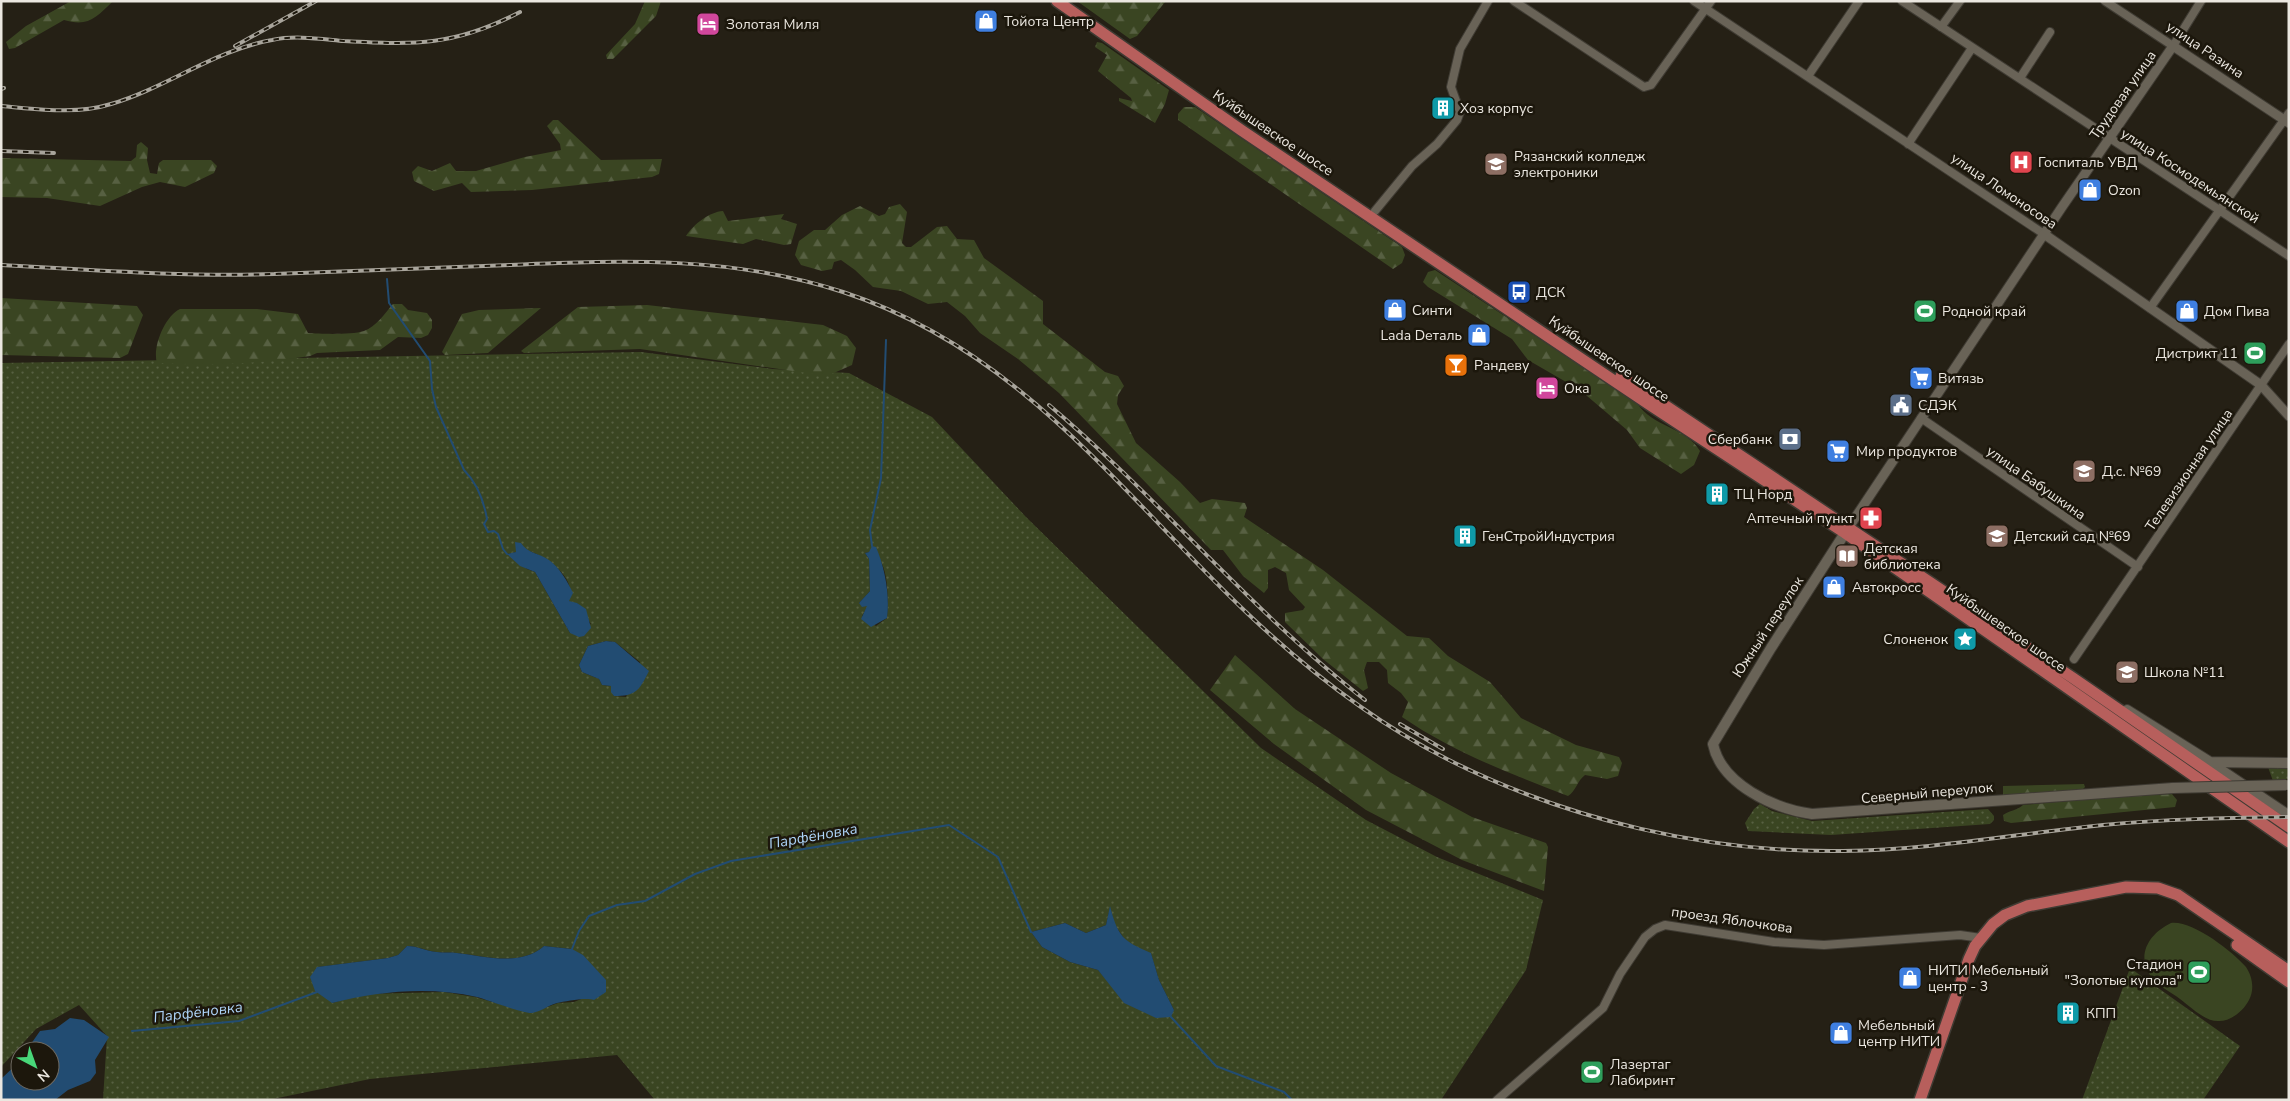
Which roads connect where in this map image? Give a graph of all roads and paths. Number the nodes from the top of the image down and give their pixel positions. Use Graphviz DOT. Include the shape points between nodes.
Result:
graph roads {
  1 [pos="1057,1"];
  2 [pos="1070,1"];
  3 [pos="1488,1"];
  4 [pos="1514,1"];
  5 [pos="1694,1"];
  6 [pos="1711,1"];
  7 [pos="1859,1"];
  8 [pos="1902,1"];
  9 [pos="1960,1"];
  10 [pos="2105,1"];
  11 [pos="2201,1"];
  12 [pos="1706,9"];
  13 [pos="1941,27"];
  14 [pos="2050,32"];
  15 [pos="2173,46"];
  16 [pos="1972,48"];
  17 [pos="1808,76"];
  18 [pos="2020,78"];
  19 [pos="2287,119"];
  20 [pos="2110,138"];
  21 [pos="1908,144"];
  22 [pos="2219,209"];
  23 [pos="1375,211"];
  24 [pos="2044,234"];
  25 [pos="2289,256"];
  26 [pos="2150,308"];
  27 [pos="2289,344"];
  28 [pos="2261,386"];
  29 [pos="2289,416"];
  30 [pos="1921,418"];
  31 [pos="1847,530"];
  32 [pos="2138,567"];
  33 [pos="2074,660"];
  34 [pos="2073,678"];
  35 [pos="2148,736"];
  36 [pos="1713,744"];
  37 [pos="2210,762"];
  38 [pos="2289,763"];
  39 [pos="2288,785"];
  40 [pos="2289,815"];
  41 [pos="2289,827"];
  42 [pos="2289,842"];
  43 [pos="1981,938"];
  44 [pos="2289,971"];
  45 [pos="2289,982"];
  46 [pos="1497,1100"];
  47 [pos="1920,1100"];
  1 -- 31 [label="main road, Куйбышевское шоссе" via="1249,135"];
  2 -- 23 [label="main road, Куйбышевское шоссе"];
  3 -- 23 [label="street" via="1460,49 1451,87 1460,112 1457,120 1412,166"];
  4 -- 12 [label="street" via="1644,87 1651,86"];
  5 -- 12 [label="street, улица Ломоносова"];
  6 -- 12 [label="street"];
  7 -- 17 [label="street"];
  8 -- 13 [label="street, улица Космодемьянской"];
  9 -- 13 [label="street"];
  10 -- 15 [label="street, улица Разина"];
  11 -- 15 [label="street, Трудовая улица"];
  12 -- 17 [label="street, улица Ломоносова"];
  13 -- 16 [label="street, улица Космодемьянской"];
  14 -- 18 [label="street"];
  15 -- 19 [label="street, улица Разина"];
  15 -- 20 [label="street, Трудовая улица"];
  16 -- 18 [label="street, улица Космодемьянской"];
  16 -- 21 [label="street"];
  17 -- 21 [label="street, улица Ломоносова"];
  18 -- 20 [label="street, улица Космодемьянской"];
  19 -- 22 [label="street"];
  20 -- 22 [label="street, улица Космодемьянской"];
  20 -- 24 [label="street, Трудовая улица"];
  21 -- 24 [label="street, улица Ломоносова"];
  22 -- 25 [label="street, улица Космодемьянской"];
  22 -- 26 [label="street"];
  23 -- 31 [label="main road, Куйбышевское шоссе"];
  24 -- 26 [label="street, улица Ломоносова"];
  24 -- 30 [label="street, Трудовая улица"];
  26 -- 28 [label="street, улица Ломоносова"];
  27 -- 28 [label="street, Телевизионная улица"];
  28 -- 29 [label="street, улица Ломоносова"];
  28 -- 32 [label="street, Телевизионная улица"];
  30 -- 31 [label="street, Трудовая улица"];
  30 -- 32 [label="street, улица Бабушкина"];
  31 -- 34 [label="main road, Куйбышевское шоссе"];
  31 -- 35 [label="main road, Куйбышевское шоссе"];
  31 -- 36 [label="main road, Южный переулок"];
  32 -- 33 [label="street, Телевизионная улица"];
  34 -- 35 [label="main road, Куйбышевское шоссе"];
  34 -- 37 [label="main road, Куйбышевское шоссе"];
  35 -- 41 [label="main road"];
  35 -- 42 [label="main road"];
  36 -- 39 [label="main road, Северный переулок, bridge" via="1721,767 1758,796 1792,811 1812,814 2173,788"];
  37 -- 38 [label="main road"];
  37 -- 40 [label="street, Куйбышевское шоссе"];
  43 -- 44 [label="main road" via="2005,915 2028,906 2126,888 2152,887 2178,895"];
  43 -- 45 [label="main road" via="2017,916 2035,911 2125,895 2155,895 2182,906"];
  43 -- 46 [label="street, проезд Яблочкова" via="1960,935 1808,945 1665,925 1645,937 1620,974 1603,1008"];
  43 -- 47 [label="main road" via="1969,959"];
}
